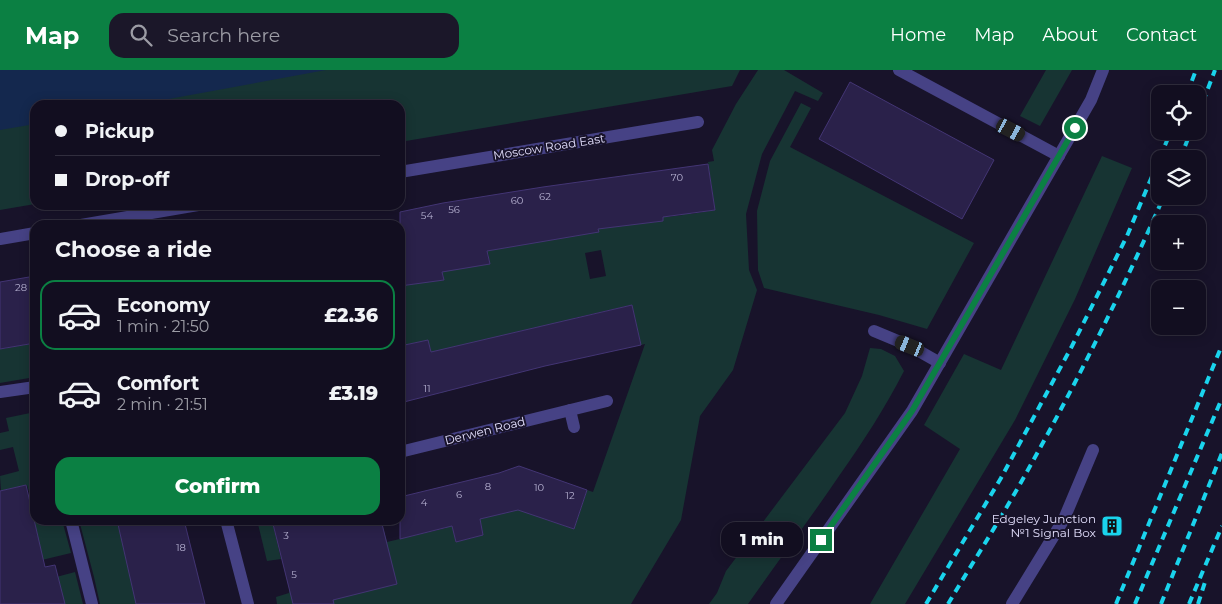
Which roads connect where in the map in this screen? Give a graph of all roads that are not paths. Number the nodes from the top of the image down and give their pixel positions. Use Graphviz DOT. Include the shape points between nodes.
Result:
graph roads {
  1 [pos="899,70"];
  2 [pos="1103,70"];
  3 [pos="698,122"];
  4 [pos="1059,156"];
  5 [pos="405,171"];
  6 [pos="180,210"];
  7 [pos="148,219"];
  8 [pos="30,234"];
  9 [pos="0,239"];
  10 [pos="874,331"];
  11 [pos="940,362"];
  12 [pos="30,388"];
  13 [pos="0,392"];
  14 [pos="607,401"];
  15 [pos="570,410"];
  16 [pos="574,427"];
  17 [pos="1093,450"];
  18 [pos="405,451"];
  19 [pos="72,525"];
  20 [pos="227,525"];
  21 [pos="92,604"];
  22 [pos="248,604"];
  23 [pos="776,604"];
  24 [pos="1012,604"];
  1 -- 4 [label="street"];
  2 -- 4 [label="street" via="1091,100"];
  3 -- 5 [label="street, Moscow Road East"];
  4 -- 11 [label="street"];
  6 -- 7 [label="street"];
  8 -- 9 [label="street"];
  10 -- 11 [label="street"];
  11 -- 23 [label="street" via="912,411"];
  12 -- 13 [label="street"];
  14 -- 15 [label="street, Derwen Road"];
  15 -- 16 [label="street"];
  15 -- 18 [label="street, Derwen Road"];
  17 -- 24 [label="street" via="1064,518"];
  19 -- 21 [label="street"];
  20 -- 22 [label="street"];
}
